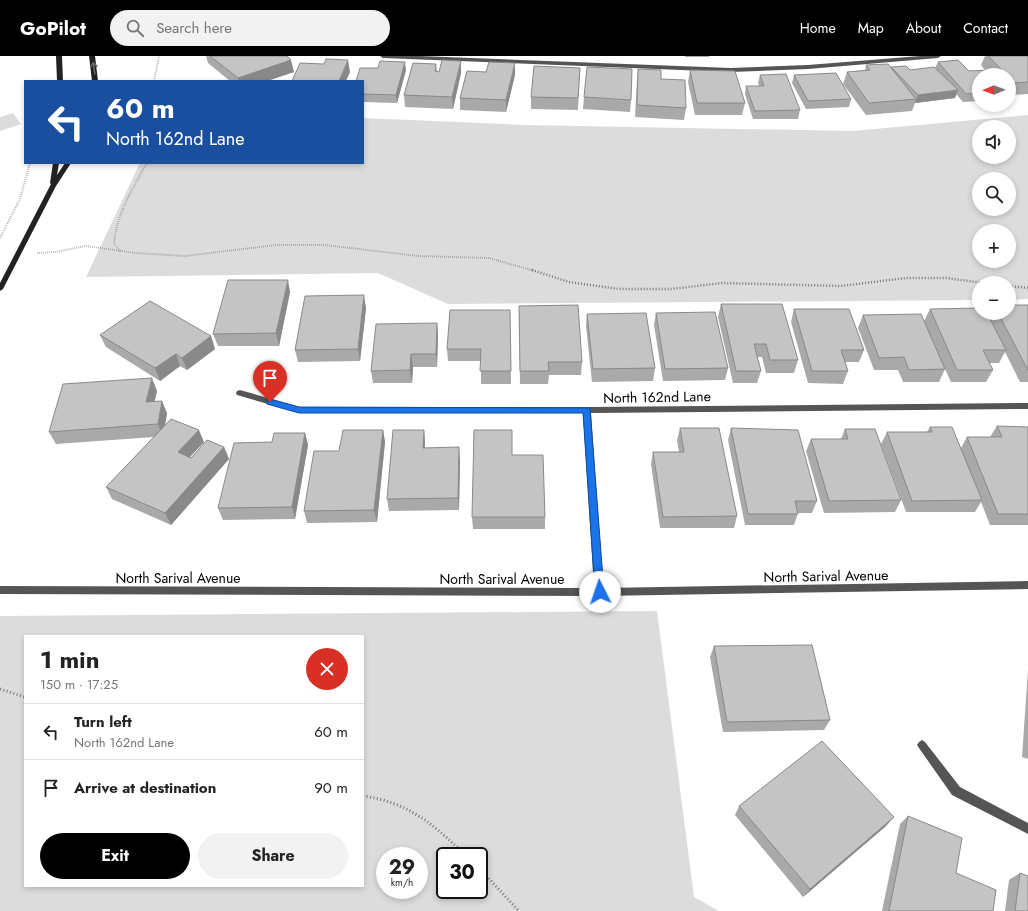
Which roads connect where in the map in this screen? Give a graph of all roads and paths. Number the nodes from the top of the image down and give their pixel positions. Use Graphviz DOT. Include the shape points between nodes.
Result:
graph roads {
  1 [pos="59,56"];
  2 [pos="92,56"];
  3 [pos="159,56"];
  4 [pos="383,56"];
  5 [pos="528,56"];
  6 [pos="938,56"];
  7 [pos="528,63"];
  8 [pos="60,80"];
  9 [pos="95,80"];
  10 [pos="154,80"];
  11 [pos="30,164"];
  12 [pos="56,164"];
  13 [pos="67,164"];
  14 [pos="146,164"];
  15 [pos="53,186"];
  16 [pos="0,238"];
  17 [pos="120,251"];
  18 [pos="18,254"];
  19 [pos="972,281"];
  20 [pos="1016,287"];
  21 [pos="1028,288"];
  22 [pos="0,289"];
  23 [pos="240,393"];
  24 [pos="1028,406"];
  25 [pos="587,410"];
  26 [pos="1028,585"];
  27 [pos="0,590"];
  28 [pos="600,592"];
  29 [pos="0,689"];
  30 [pos="24,697"];
  31 [pos="922,745"];
  32 [pos="364,796"];
  33 [pos="1028,829"];
  34 [pos="456,847"];
  35 [pos="488,878"];
  36 [pos="519,911"];
  1 -- 8 [label="street"];
  9 -- 2 [label="street, one-way"];
  3 -- 10 [label="path"];
  4 -- 7 [label="street"];
  5 -- 7 [label="street"];
  6 -- 7 [label="street" via="808,67 731,70"];
  11 -- 16 [label="path" via="20,199"];
  12 -- 15 [label="street"];
  13 -- 15 [label="street"];
  14 -- 17 [label="path" via="114,236 114,244"];
  15 -- 18 [label="street"];
  17 -- 18 [label="path" via="86,246 55,252"];
  17 -- 19 [label="path" via="185,256 276,244 325,245 418,256 489,258 569,282 619,289 671,289 722,283 841,286 906,278 946,278"];
  18 -- 22 [label="street"];
  20 -- 21 [label="path"];
  23 -- 25 [label="street, North 162nd Lane" via="299,410"];
  24 -- 25 [label="street, North 162nd Lane"];
  25 -- 28 [label="street"];
  26 -- 28 [label="street, North Sarival Avenue"];
  27 -- 28 [label="street, North Sarival Avenue"];
  29 -- 30 [label="path"];
  31 -- 33 [label="street" via="956,790"];
  32 -- 34 [label="path" via="392,801 410,809 427,820"];
  35 -- 36 [label="path"];
}
